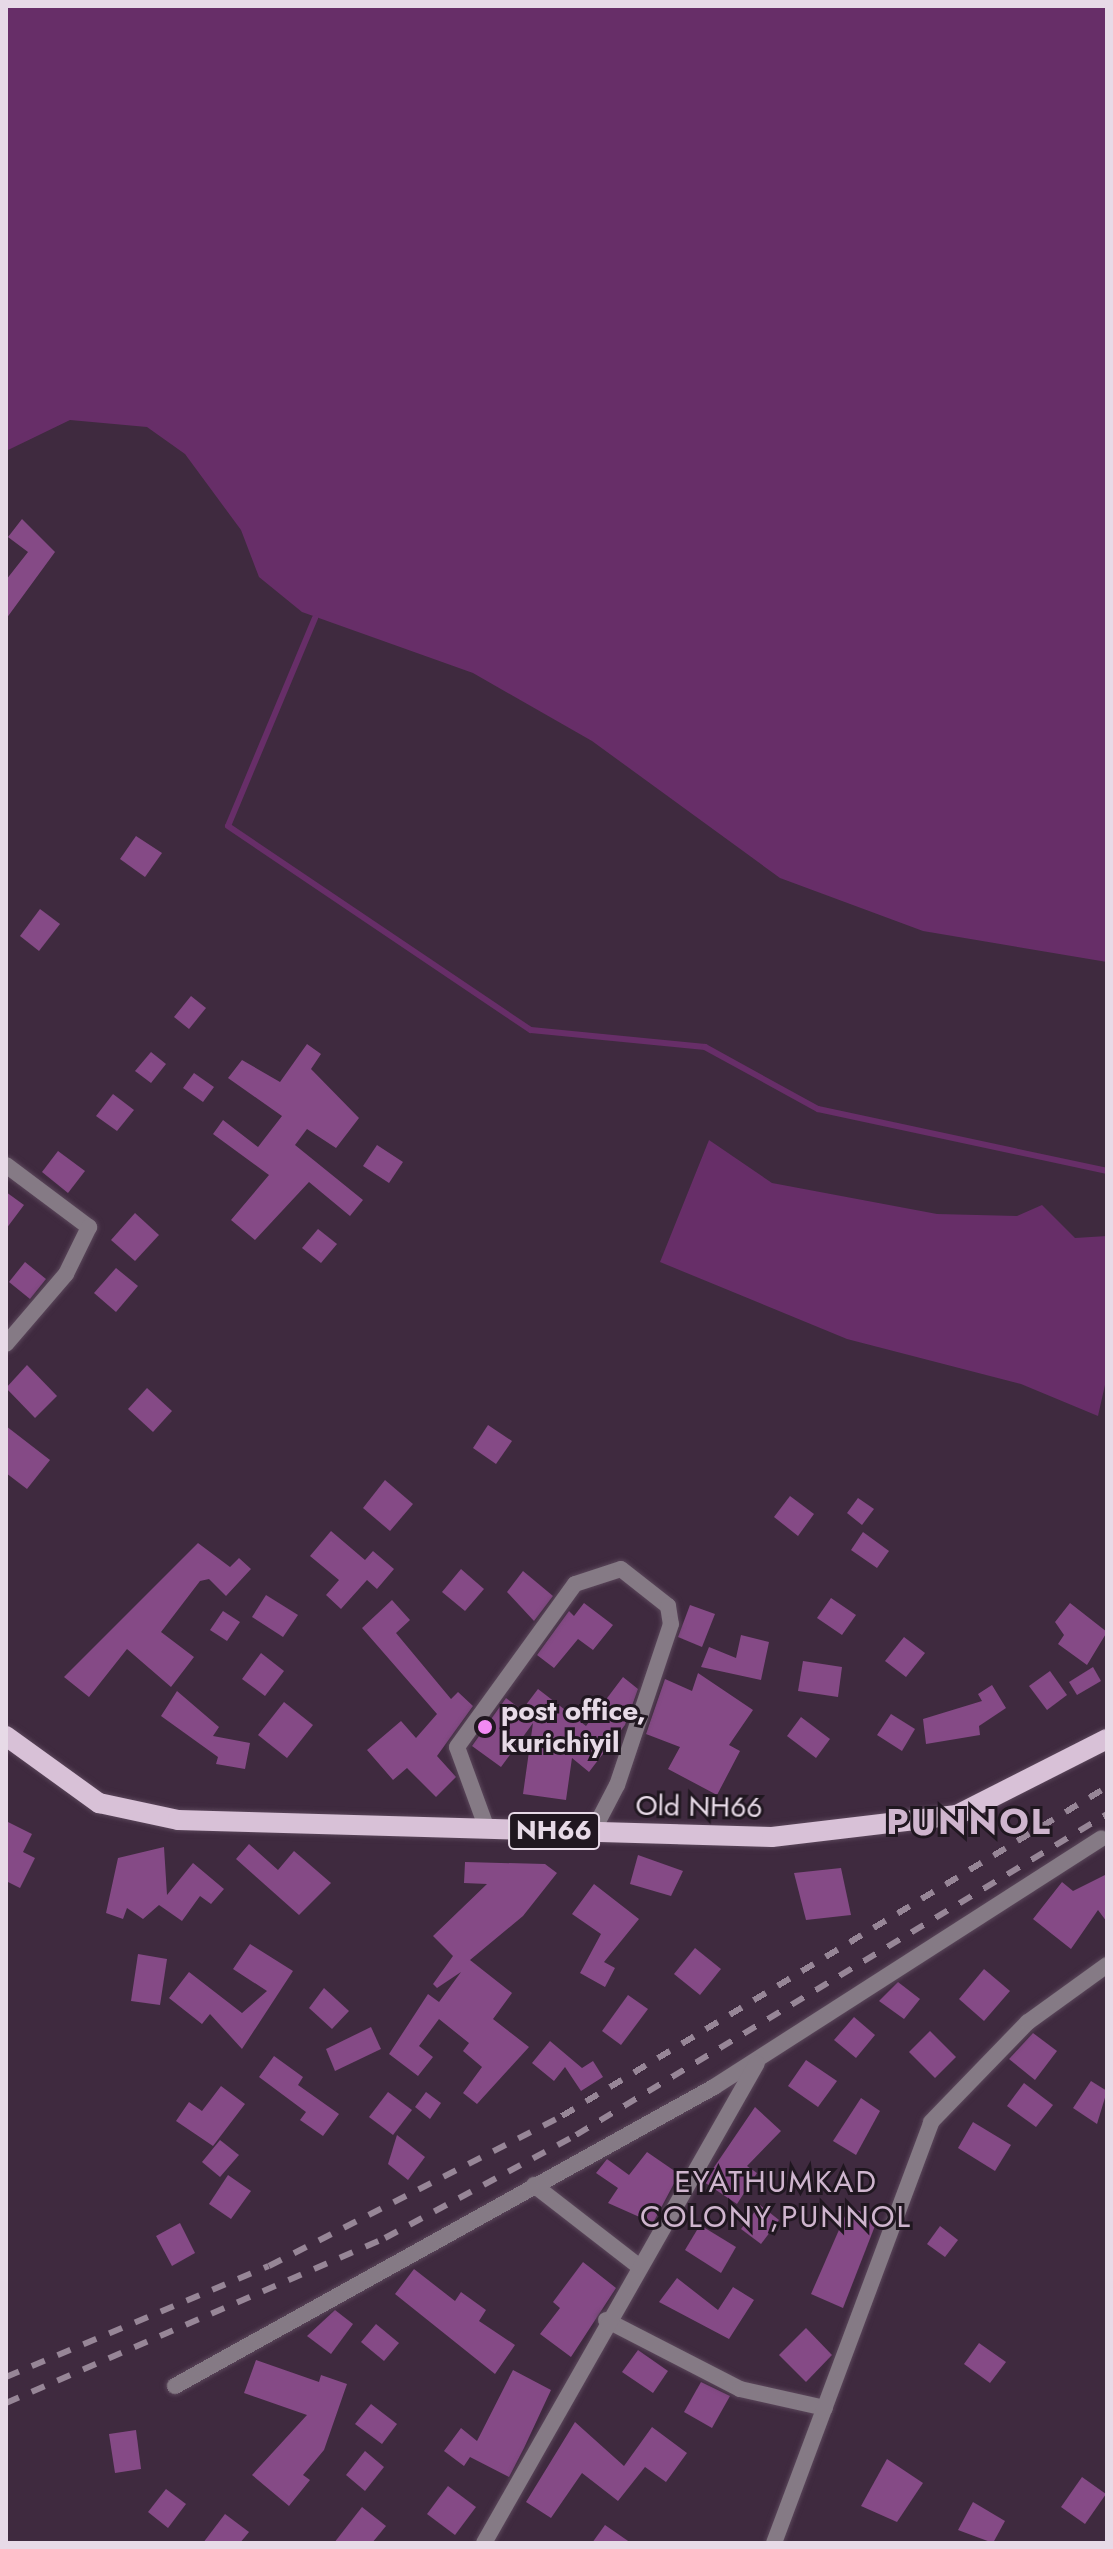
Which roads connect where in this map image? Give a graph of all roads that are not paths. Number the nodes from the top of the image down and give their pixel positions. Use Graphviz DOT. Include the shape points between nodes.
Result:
graph roads {
  1 [pos="6,1165"];
  2 [pos="6,1344"];
  3 [pos="6,1736"];
  4 [pos="1107,1739"];
  5 [pos="487,1829"];
  6 [pos="592,1833"];
  7 [pos="1105,1841"];
  8 [pos="1107,1965"];
  9 [pos="760,2058"];
  10 [pos="534,2185"];
  11 [pos="637,2265"];
  12 [pos="606,2320"];
  13 [pos="175,2386"];
  14 [pos="825,2408"];
  15 [pos="484,2543"];
  16 [pos="774,2543"];
  1 -- 2 [label="street" via="89,1227 66,1274"];
  3 -- 5 [label="main road, Old NH66 / NH66" via="99,1803 178,1820"];
  4 -- 6 [label="main road, Old NH66 / NH66" via="957,1815 772,1837"];
  5 -- 6 [label="main road, Old NH66 / NH66"];
  5 -- 6 [label="street" via="457,1747 575,1584 621,1569 668,1606 671,1624 617,1785"];
  7 -- 9 [label="street"];
  8 -- 14 [label="street" via="1028,2022 931,2122"];
  9 -- 10 [label="street"];
  9 -- 11 [label="street"];
  10 -- 11 [label="street"];
  10 -- 13 [label="street"];
  11 -- 12 [label="street"];
  12 -- 14 [label="street" via="740,2389"];
  12 -- 15 [label="street"];
  14 -- 16 [label="street"];
}
